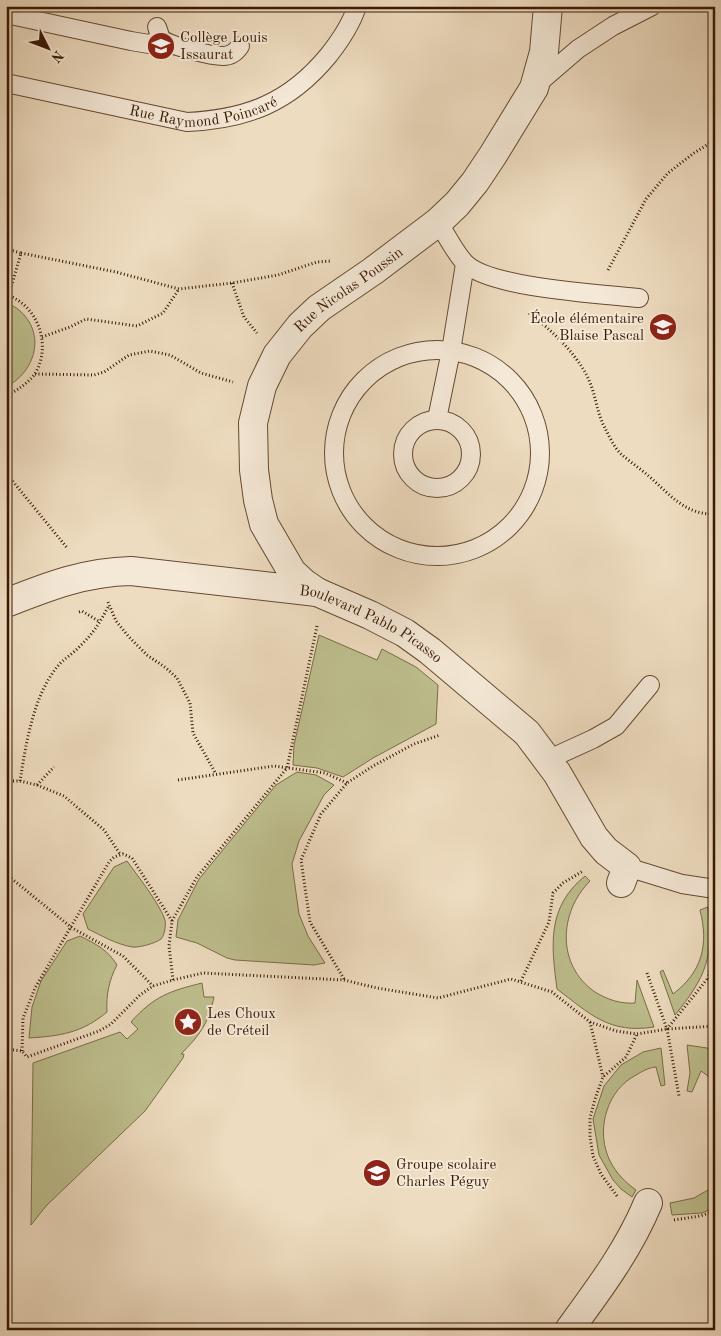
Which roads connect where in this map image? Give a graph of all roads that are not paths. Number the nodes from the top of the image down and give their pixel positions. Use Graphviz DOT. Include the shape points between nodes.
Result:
graph roads {
  1 [pos="357,6"];
  2 [pos="548,6"];
  3 [pos="652,6"];
  4 [pos="6,14"];
  5 [pos="240,46"];
  6 [pos="6,83"];
  7 [pos="534,88"];
  8 [pos="438,222"];
  9 [pos="465,264"];
  10 [pos="639,298"];
  11 [pos="451,351"];
  12 [pos="437,419"];
  13 [pos="318,592"];
  14 [pos="6,603"];
  15 [pos="650,685"];
  16 [pos="547,760"];
  17 [pos="624,875"];
  18 [pos="715,888"];
  19 [pos="657,1213"];
  20 [pos="569,1330"];
  1 -- 6 [label="lane, Rue Raymond Poincaré" via="346,30 309,78 285,95 248,113 187,122"];
  2 -- 7 [label="street, Rue Nicolas Poussin" via="544,52"];
  3 -- 7 [label="lane" via="578,49"];
  4 -- 5 [label="lane" via="131,42 149,44 159,33 171,45 223,56 233,54"];
  7 -- 8 [label="street, Rue Nicolas Poussin" via="475,182"];
  8 -- 9 [label="lane"];
  8 -- 13 [label="street, Rue Nicolas Poussin" via="319,308 277,355 262,386 252,422 254,470 264,524 292,572"];
  9 -- 10 [label="lane" via="504,281"];
  9 -- 11 [label="lane"];
  11 -- 11 [label="lane" via="490,364 523,396 534,416 540,439 540,462 536,485 526,506 495,540 452,556 428,557 384,543 351,512 336,476 334,445 338,422 348,401 379,367 423,351"];
  11 -- 12 [label="lane"];
  13 -- 14 [label="street, Boulevard Pablo Picasso" via="131,571 105,572 68,580"];
  13 -- 16 [label="street, Boulevard Pablo Picasso" via="405,633 430,651 527,733"];
  15 -- 16 [label="lane" via="616,726"];
  16 -- 17 [label="street, Boulevard Pablo Picasso" via="594,837"];
  17 -- 18 [label="lane"];
  19 -- 20 [label="street" via="633,1236"];
}
